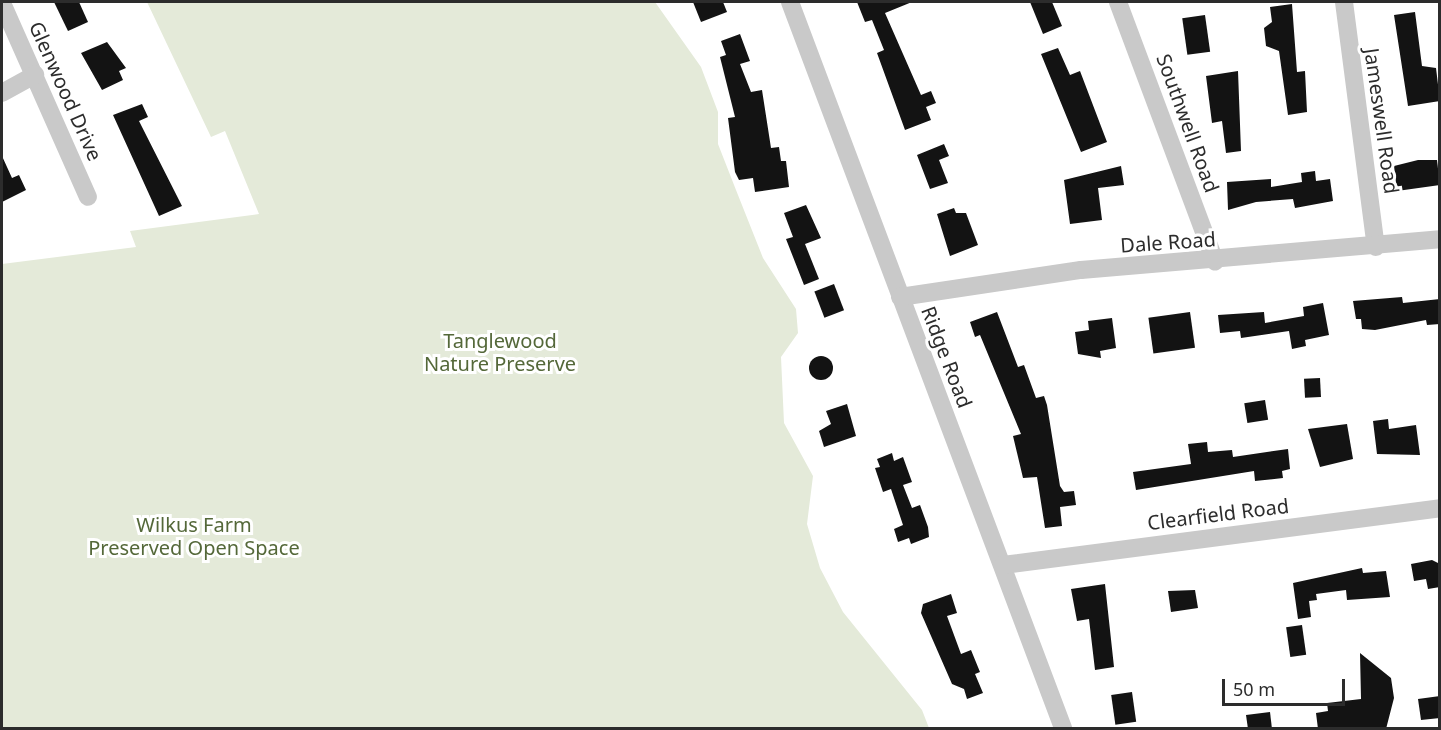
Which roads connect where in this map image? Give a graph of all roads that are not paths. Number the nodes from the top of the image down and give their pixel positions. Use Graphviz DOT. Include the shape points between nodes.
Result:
graph roads {
  1 [pos="790,2"];
  2 [pos="1118,2"];
  3 [pos="1344,2"];
  4 [pos="2,3"];
  5 [pos="35,75"];
  6 [pos="2,93"];
  7 [pos="88,197"];
  8 [pos="1440,240"];
  9 [pos="1376,247"];
  10 [pos="1215,261"];
  11 [pos="900,297"];
  12 [pos="1440,508"];
  13 [pos="1003,565"];
  14 [pos="1063,729"];
  1 -- 11 [label="street, Ridge Road"];
  2 -- 10 [label="street, Southwell Road"];
  3 -- 9 [label="street, Jameswell Road"];
  4 -- 5 [label="street, Glenwood Drive"];
  5 -- 6 [label="street"];
  5 -- 7 [label="street, Glenwood Drive"];
  8 -- 9 [label="street, Dale Road"];
  9 -- 10 [label="street, Dale Road"];
  10 -- 11 [label="street, Dale Road" via="1042,275"];
  11 -- 13 [label="street, Ridge Road"];
  12 -- 13 [label="street, Clearfield Road"];
  13 -- 14 [label="street, Ridge Road"];
}
